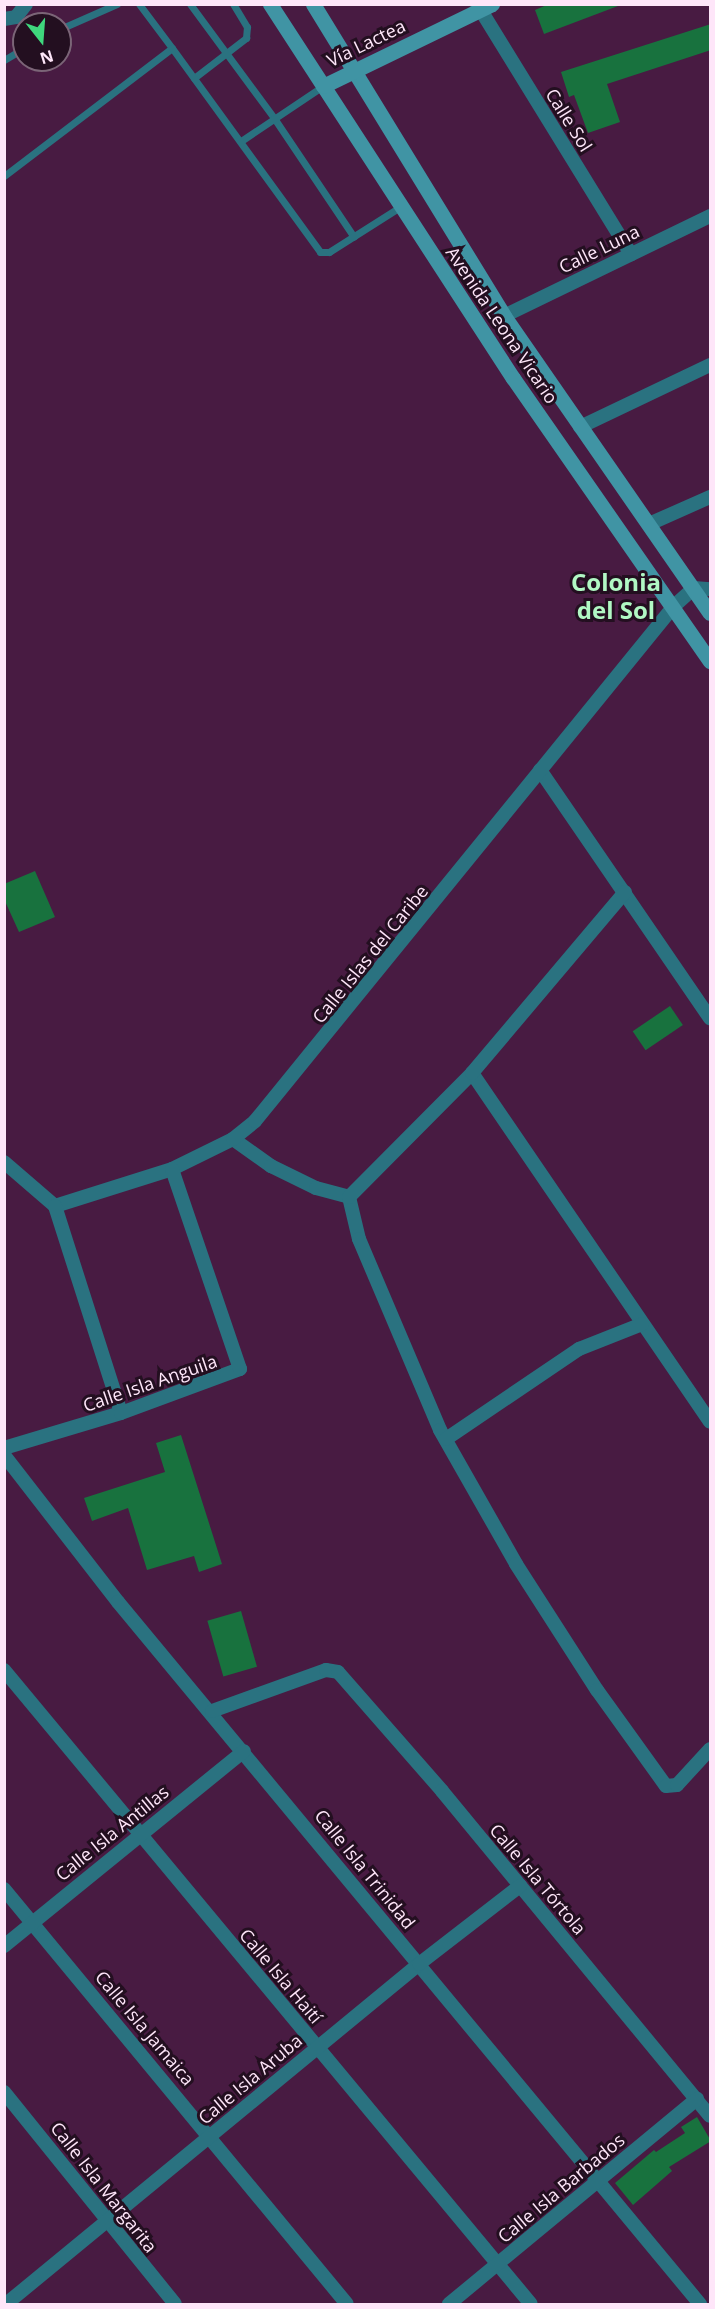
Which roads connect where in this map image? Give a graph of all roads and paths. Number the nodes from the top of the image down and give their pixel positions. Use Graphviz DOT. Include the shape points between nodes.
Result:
graph roads {
  1 [pos="26,4"];
  2 [pos="117,4"];
  3 [pos="139,4"];
  4 [pos="190,4"];
  5 [pos="233,4"];
  6 [pos="270,4"];
  7 [pos="313,4"];
  8 [pos="483,6"];
  9 [pos="4,19"];
  10 [pos="72,24"];
  11 [pos="172,48"];
  12 [pos="226,53"];
  13 [pos="352,70"];
  14 [pos="194,78"];
  15 [pos="324,86"];
  16 [pos="274,118"];
  17 [pos="241,141"];
  18 [pos="4,176"];
  19 [pos="400,207"];
  20 [pos="711,216"];
  21 [pos="354,237"];
  22 [pos="631,254"];
  23 [pos="504,316"];
  24 [pos="711,365"];
  25 [pos="580,427"];
  26 [pos="711,497"];
  27 [pos="649,524"];
  28 [pos="694,588"];
  29 [pos="711,589"];
  30 [pos="674,606"];
  31 [pos="711,613"];
  32 [pos="711,661"];
  33 [pos="540,770"];
  34 [pos="625,892"];
  35 [pos="711,1018"];
  36 [pos="472,1073"];
  37 [pos="234,1138"];
  38 [pos="4,1162"];
  39 [pos="172,1169"];
  40 [pos="349,1197"];
  41 [pos="55,1206"];
  42 [pos="642,1324"];
  43 [pos="121,1413"];
  44 [pos="711,1422"];
  45 [pos="446,1439"];
  46 [pos="4,1448"];
  47 [pos="4,1455"];
  48 [pos="4,1670"];
  49 [pos="212,1711"];
  50 [pos="711,1749"];
  51 [pos="244,1751"];
  52 [pos="140,1833"];
  53 [pos="520,1886"];
  54 [pos="4,1889"];
  55 [pos="32,1922"];
  56 [pos="4,1946"];
  57 [pos="419,1964"];
  58 [pos="317,2047"];
  59 [pos="4,2092"];
  60 [pos="697,2099"];
  61 [pos="711,2116"];
  62 [pos="211,2135"];
  63 [pos="597,2182"];
  64 [pos="107,2222"];
  65 [pos="498,2265"];
  66 [pos="6,2303"];
  67 [pos="175,2304"];
  68 [pos="347,2304"];
  69 [pos="449,2304"];
  70 [pos="531,2304"];
  71 [pos="700,2304"];
  1 -- 9 [label="street" via="16,17"];
  2 -- 10 [label="lane"];
  3 -- 11 [label="lane"];
  4 -- 12 [label="lane"];
  5 -- 12 [label="lane" via="247,27 246,38"];
  6 -- 15 [label="street, Avenida Leona Vicario"];
  7 -- 13 [label="street, Avenida Leona Vicario"];
  8 -- 13 [label="street, Vía Lactea"];
  8 -- 22 [label="street, Calle Sol"];
  11 -- 14 [label="lane"];
  11 -- 18 [label="lane"];
  12 -- 14 [label="lane"];
  12 -- 16 [label="lane"];
  13 -- 15 [label="street, Vía Lactea"];
  13 -- 23 [label="street, Avenida Leona Vicario"];
  14 -- 17 [label="lane"];
  15 -- 16 [label="lane"];
  15 -- 19 [label="street, Avenida Leona Vicario"];
  16 -- 17 [label="lane"];
  16 -- 21 [label="lane"];
  17 -- 21 [label="lane" via="320,252"];
  19 -- 21 [label="lane"];
  19 -- 30 [label="street, Avenida Leona Vicario" via="513,378"];
  20 -- 22 [label="street, Calle Luna"];
  22 -- 23 [label="street, Calle Luna"];
  23 -- 25 [label="street, Avenida Leona Vicario"];
  24 -- 25 [label="street"];
  25 -- 27 [label="street, Avenida Leona Vicario"];
  26 -- 27 [label="street"];
  27 -- 28 [label="street, Avenida Leona Vicario"];
  28 -- 29 [label="street"];
  28 -- 30 [label="street, Calle Islas del Caribe"];
  28 -- 31 [label="street, Avenida Leona Vicario"];
  30 -- 32 [label="street, Avenida Leona Vicario"];
  30 -- 33 [label="street, Calle Islas del Caribe"];
  33 -- 34 [label="street"];
  33 -- 37 [label="street, Calle Islas del Caribe" via="308,1059 255,1121"];
  34 -- 35 [label="street"];
  34 -- 36 [label="street"];
  36 -- 40 [label="street"];
  36 -- 42 [label="street"];
  37 -- 39 [label="street, Calle Islas del Caribe"];
  37 -- 40 [label="street" via="271,1166 316,1188"];
  38 -- 41 [label="street"];
  39 -- 41 [label="street, Calle Islas del Caribe"];
  39 -- 43 [label="street, Calle Isla Anguila" via="240,1370"];
  40 -- 45 [label="street" via="359,1239 405,1354"];
  41 -- 43 [label="street"];
  42 -- 44 [label="street"];
  42 -- 45 [label="street" via="579,1349"];
  43 -- 46 [label="street, Calle Isla Anguila"];
  45 -- 50 [label="street" via="516,1564 597,1690 666,1786 677,1785"];
  47 -- 49 [label="street, Calle Isla Trinidad" via="118,1602"];
  48 -- 52 [label="street, Calle Isla Haití"];
  49 -- 51 [label="street, Calle Isla Trinidad"];
  49 -- 53 [label="street, Calle Isla Tórtola" via="332,1669"];
  51 -- 52 [label="street, Calle Isla Antillas"];
  51 -- 57 [label="street, Calle Isla Trinidad"];
  52 -- 55 [label="street, Calle Isla Antillas"];
  52 -- 58 [label="street, Calle Isla Haití"];
  53 -- 57 [label="street, Calle Isla Aruba"];
  53 -- 60 [label="street, Calle Isla Tórtola"];
  54 -- 55 [label="street, Calle Isla Jamaica"];
  55 -- 56 [label="street, Calle Isla Antillas"];
  55 -- 62 [label="street, Calle Isla Jamaica"];
  57 -- 58 [label="street, Calle Isla Aruba"];
  57 -- 63 [label="street, Calle Isla Trinidad"];
  58 -- 62 [label="street, Calle Isla Aruba"];
  58 -- 65 [label="street, Calle Isla Haití"];
  59 -- 64 [label="street, Calle Isla Margarita"];
  60 -- 61 [label="street, Calle Isla Tórtola"];
  60 -- 63 [label="street, Calle Isla Barbados"];
  62 -- 64 [label="street, Calle Isla Aruba"];
  62 -- 68 [label="street, Calle Isla Jamaica"];
  63 -- 65 [label="street, Calle Isla Barbados"];
  63 -- 71 [label="street, Calle Isla Trinidad"];
  64 -- 66 [label="street, Calle Isla Aruba"];
  64 -- 67 [label="street, Calle Isla Margarita"];
  65 -- 69 [label="street, Calle Isla Barbados"];
  65 -- 70 [label="street, Calle Isla Haití"];
}
